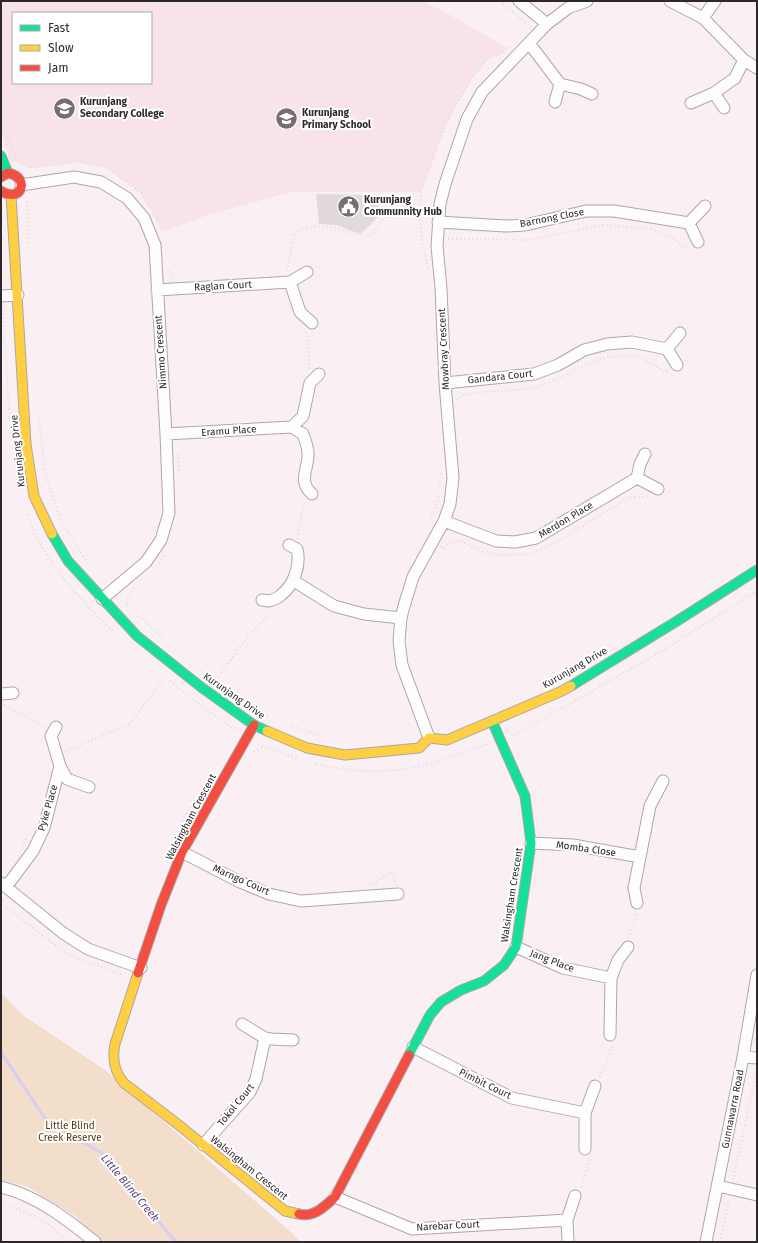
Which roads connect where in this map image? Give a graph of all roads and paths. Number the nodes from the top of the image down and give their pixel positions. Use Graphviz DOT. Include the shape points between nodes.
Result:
graph roads {
  1 [pos="500,1"];
  2 [pos="519,1"];
  3 [pos="587,1"];
  4 [pos="670,1"];
  5 [pos="715,1"];
  6 [pos="703,18"];
  7 [pos="547,24"];
  8 [pos="531,27"];
  9 [pos="529,43"];
  10 [pos="744,60"];
  11 [pos="757,68"];
  12 [pos="560,84"];
  13 [pos="714,93"];
  14 [pos="592,94"];
  15 [pos="555,102"];
  16 [pos="691,103"];
  17 [pos="724,108"];
  18 [pos="1,156"];
  19 [pos="5,175"];
  20 [pos="21,186"];
  21 [pos="1,191"];
  22 [pos="421,192"];
  23 [pos="11,196"];
  24 [pos="705,206"];
  25 [pos="420,212"];
  26 [pos="438,222"];
  27 [pos="689,223"];
  28 [pos="437,237"];
  29 [pos="422,241"];
  30 [pos="698,242"];
  31 [pos="428,269"];
  32 [pos="307,272"];
  33 [pos="288,282"];
  34 [pos="157,290"];
  35 [pos="18,295"];
  36 [pos="1,296"];
  37 [pos="303,315"];
  38 [pos="312,323"];
  39 [pos="680,333"];
  40 [pos="667,349"];
  41 [pos="676,366"];
  42 [pos="319,374"];
  43 [pos="445,382"];
  44 [pos="308,388"];
  45 [pos="446,400"];
  46 [pos="292,427"];
  47 [pos="166,434"];
  48 [pos="12,437"];
  49 [pos="13,451"];
  50 [pos="645,454"];
  51 [pos="441,470"];
  52 [pos="637,478"];
  53 [pos="19,488"];
  54 [pos="658,489"];
  55 [pos="310,492"];
  56 [pos="25,509"];
  57 [pos="444,521"];
  58 [pos="429,525"];
  59 [pos="293,547"];
  60 [pos="757,570"];
  61 [pos="294,581"];
  62 [pos="754,593"];
  63 [pos="281,596"];
  64 [pos="102,599"];
  65 [pos="262,600"];
  66 [pos="401,618"];
  67 [pos="119,637"];
  68 [pos="216,680"];
  69 [pos="13,693"];
  70 [pos="1,694"];
  71 [pos="1,703"];
  72 [pos="492,722"];
  73 [pos="254,725"];
  74 [pos="54,731"];
  75 [pos="247,738"];
  76 [pos="429,738"];
  77 [pos="500,740"];
  78 [pos="487,744"];
  79 [pos="263,747"];
  80 [pos="490,748"];
  81 [pos="70,750"];
  82 [pos="251,758"];
  83 [pos="301,760"];
  84 [pos="59,762"];
  85 [pos="316,764"];
  86 [pos="663,781"];
  87 [pos="89,787"];
  88 [pos="28,834"];
  89 [pos="531,842"];
  90 [pos="22,847"];
  91 [pos="182,852"];
  92 [pos="640,857"];
  93 [pos="4,885"];
  94 [pos="369,885"];
  95 [pos="398,894"];
  96 [pos="1,903"];
  97 [pos="637,903"];
  98 [pos="516,947"];
  99 [pos="628,947"];
  100 [pos="141,968"];
  101 [pos="757,975"];
  102 [pos="611,978"];
  103 [pos="121,983"];
  104 [pos="242,1024"];
  105 [pos="610,1034"];
  106 [pos="265,1038"];
  107 [pos="293,1040"];
  108 [pos="413,1047"];
  109 [pos="743,1057"];
  110 [pos="757,1058"];
  111 [pos="757,1069"];
  112 [pos="110,1075"];
  113 [pos="595,1086"];
  114 [pos="585,1113"];
  115 [pos="202,1145"];
  116 [pos="585,1149"];
  117 [pos="718,1186"];
  118 [pos="1,1188"];
  119 [pos="731,1189"];
  120 [pos="757,1195"];
  121 [pos="574,1196"];
  122 [pos="335,1197"];
  123 [pos="62,1200"];
  124 [pos="1,1203"];
  125 [pos="567,1220"];
  126 [pos="568,1241"];
  127 [pos="69,1242"];
  128 [pos="96,1242"];
  129 [pos="706,1242"];
  130 [pos="720,1242"];
  1 -- 8 [label="path"];
  2 -- 7 [label="street"];
  3 -- 7 [label="street, Mowbray Crescent" via="568,8"];
  4 -- 6 [label="street"];
  5 -- 6 [label="street"];
  6 -- 10 [label="street"];
  7 -- 9 [label="street, Mowbray Crescent"];
  9 -- 12 [label="street"];
  9 -- 26 [label="street, Mowbray Crescent" via="482,92 467,119 445,184"];
  10 -- 11 [label="street"];
  10 -- 13 [label="street" via="735,78"];
  12 -- 14 [label="street"];
  12 -- 15 [label="street"];
  13 -- 16 [label="street"];
  13 -- 17 [label="street"];
  18 -- 19 [label="street"];
  19 -- 20 [label="street" via="12,173 19,177"];
  20 -- 23 [label="street" via="18,192"];
  20 -- 34 [label="street, Nimmo Crescent" via="74,177 101,182 127,198 144,218 155,245"];
  21 -- 23 [label="street"];
  22 -- 25 [label="path"];
  23 -- 35 [label="street, Kurunjang Drive"];
  24 -- 27 [label="street"];
  25 -- 29 [label="path"];
  25 -- 33 [label="path" via="384,217 373,234 366,236 336,228 298,230 294,236 287,271"];
  26 -- 27 [label="street, Barnong Close" via="525,225 586,211 614,211"];
  26 -- 28 [label="street, Mowbray Crescent"];
  27 -- 30 [label="street"];
  28 -- 29 [label="path"];
  28 -- 30 [label="path" via="527,240 604,225 651,229 670,236 685,247"];
  28 -- 43 [label="street, Mowbray Crescent"];
  29 -- 31 [label="path"];
  32 -- 33 [label="street, Raglan Court"];
  33 -- 34 [label="street, Raglan Court"];
  33 -- 37 [label="street"];
  34 -- 47 [label="street, Nimmo Crescent"];
  35 -- 36 [label="street"];
  35 -- 64 [label="street, Kurunjang Drive" via="26,444 34,496 51,533 68,561"];
  36 -- 48 [label="path"];
  37 -- 38 [label="street"];
  37 -- 44 [label="path" via="309,349"];
  39 -- 40 [label="street"];
  40 -- 41 [label="street"];
  40 -- 43 [label="street, Gandara Court" via="632,342 607,344 584,350 558,365 534,374"];
  41 -- 45 [label="path" via="665,372 638,356 608,357 537,387 461,395 458,400"];
  42 -- 44 [label="street"];
  43 -- 45 [label="street, Mowbray Crescent"];
  44 -- 46 [label="street" via="303,416"];
  45 -- 57 [label="street, Mowbray Crescent" via="453,478 450,504"];
  46 -- 47 [label="street, Eramu Place"];
  46 -- 55 [label="street" via="303,434 308,452 304,481"];
  47 -- 64 [label="street, Nimmo Crescent" via="169,512 161,540 146,562"];
  49 -- 53 [label="path"];
  50 -- 52 [label="street"];
  51 -- 58 [label="path" via="437,506"];
  52 -- 54 [label="street"];
  52 -- 57 [label="street, Merdon Place" via="536,538 515,542 496,541"];
  55 -- 59 [label="path"];
  56 -- 67 [label="path" via="34,534 63,580"];
  57 -- 66 [label="street, Mowbray Crescent" via="413,577"];
  59 -- 61 [label="street" via="299,557"];
  60 -- 72 [label="street, Kurunjang Drive" via="562,691"];
  61 -- 63 [label="street"];
  61 -- 66 [label="street" via="334,606 364,614"];
  62 -- 77 [label="path" via="646,660 518,734"];
  63 -- 65 [label="street" via="269,601"];
  63 -- 68 [label="path" via="274,609 242,644"];
  64 -- 73 [label="street, Kurunjang Drive" via="137,636 200,687"];
  66 -- 76 [label="street, Mowbray Crescent" via="399,641 402,665"];
  69 -- 70 [label="street"];
  71 -- 74 [label="path"];
  72 -- 76 [label="street, Kurunjang Drive" via="448,740"];
  72 -- 77 [label="street, Walsingham Crescent"];
  73 -- 75 [label="street, Walsingham Crescent"];
  73 -- 76 [label="street, Kurunjang Drive" via="307,748 345,755 419,748"];
  74 -- 81 [label="path"];
  74 -- 84 [label="street, Pyke Place"];
  75 -- 79 [label="path"];
  75 -- 81 [label="path" via="165,677 130,724"];
  75 -- 91 [label="street, Walsingham Crescent"];
  77 -- 78 [label="path"];
  77 -- 89 [label="street, Walsingham Crescent" via="524,796"];
  78 -- 80 [label="path"];
  78 -- 85 [label="path" via="428,764 396,770 365,771"];
  79 -- 82 [label="path" via="255,751"];
  79 -- 83 [label="path"];
  81 -- 84 [label="path" via="64,752"];
  84 -- 87 [label="street, Pyke Place" via="67,779"];
  84 -- 93 [label="street, Pyke Place" via="44,828 33,851"];
  86 -- 92 [label="street" via="650,806"];
  88 -- 90 [label="path"];
  89 -- 92 [label="street, Momba Close" via="573,845"];
  89 -- 98 [label="street, Walsingham Crescent"];
  91 -- 95 [label="street, Marngo Court" via="268,894 301,901"];
  91 -- 100 [label="street, Walsingham Crescent" via="161,905"];
  92 -- 97 [label="street" via="634,888"];
  93 -- 100 [label="street" via="63,933 88,949"];
  94 -- 95 [label="path" via="393,872"];
  96 -- 103 [label="path" via="67,954 120,974 124,977"];
  97 -- 99 [label="path" via="638,912 628,937"];
  98 -- 102 [label="street, Jang Place" via="563,968"];
  98 -- 108 [label="street, Walsingham Crescent" via="504,965 484,981 461,990 441,1002 430,1015"];
  99 -- 102 [label="street" via="618,960"];
  100 -- 115 [label="street, Walsingham Crescent" via="115,1044 113,1057 116,1071 124,1083"];
  101 -- 109 [label="street, Gunnawarra Road"];
  102 -- 105 [label="street"];
  104 -- 106 [label="street"];
  105 -- 113 [label="path" via="612,1048"];
  106 -- 107 [label="street"];
  106 -- 115 [label="street, Tokol Court" via="256,1080 250,1092"];
  108 -- 114 [label="street, Pimbit Court" via="512,1098"];
  108 -- 122 [label="street, Walsingham Crescent"];
  109 -- 110 [label="street"];
  109 -- 117 [label="street, Gunnawarra Road"];
  111 -- 119 [label="path"];
  112 -- 123 [label="path" via="97,1102 95,1140 76,1194"];
  113 -- 114 [label="street"];
  114 -- 116 [label="street"];
  115 -- 122 [label="street, Walsingham Crescent" via="285,1211 302,1215 318,1212"];
  116 -- 121 [label="path" via="590,1159 580,1190"];
  117 -- 119 [label="street"];
  117 -- 129 [label="street, Gunnawarra Road"];
  118 -- 128 [label="street" via="36,1200"];
  119 -- 120 [label="street"];
  119 -- 130 [label="path"];
  121 -- 125 [label="street"];
  122 -- 125 [label="street, Narebar Court" via="412,1229"];
  124 -- 127 [label="path" via="35,1216"];
  125 -- 126 [label="street"];
}
